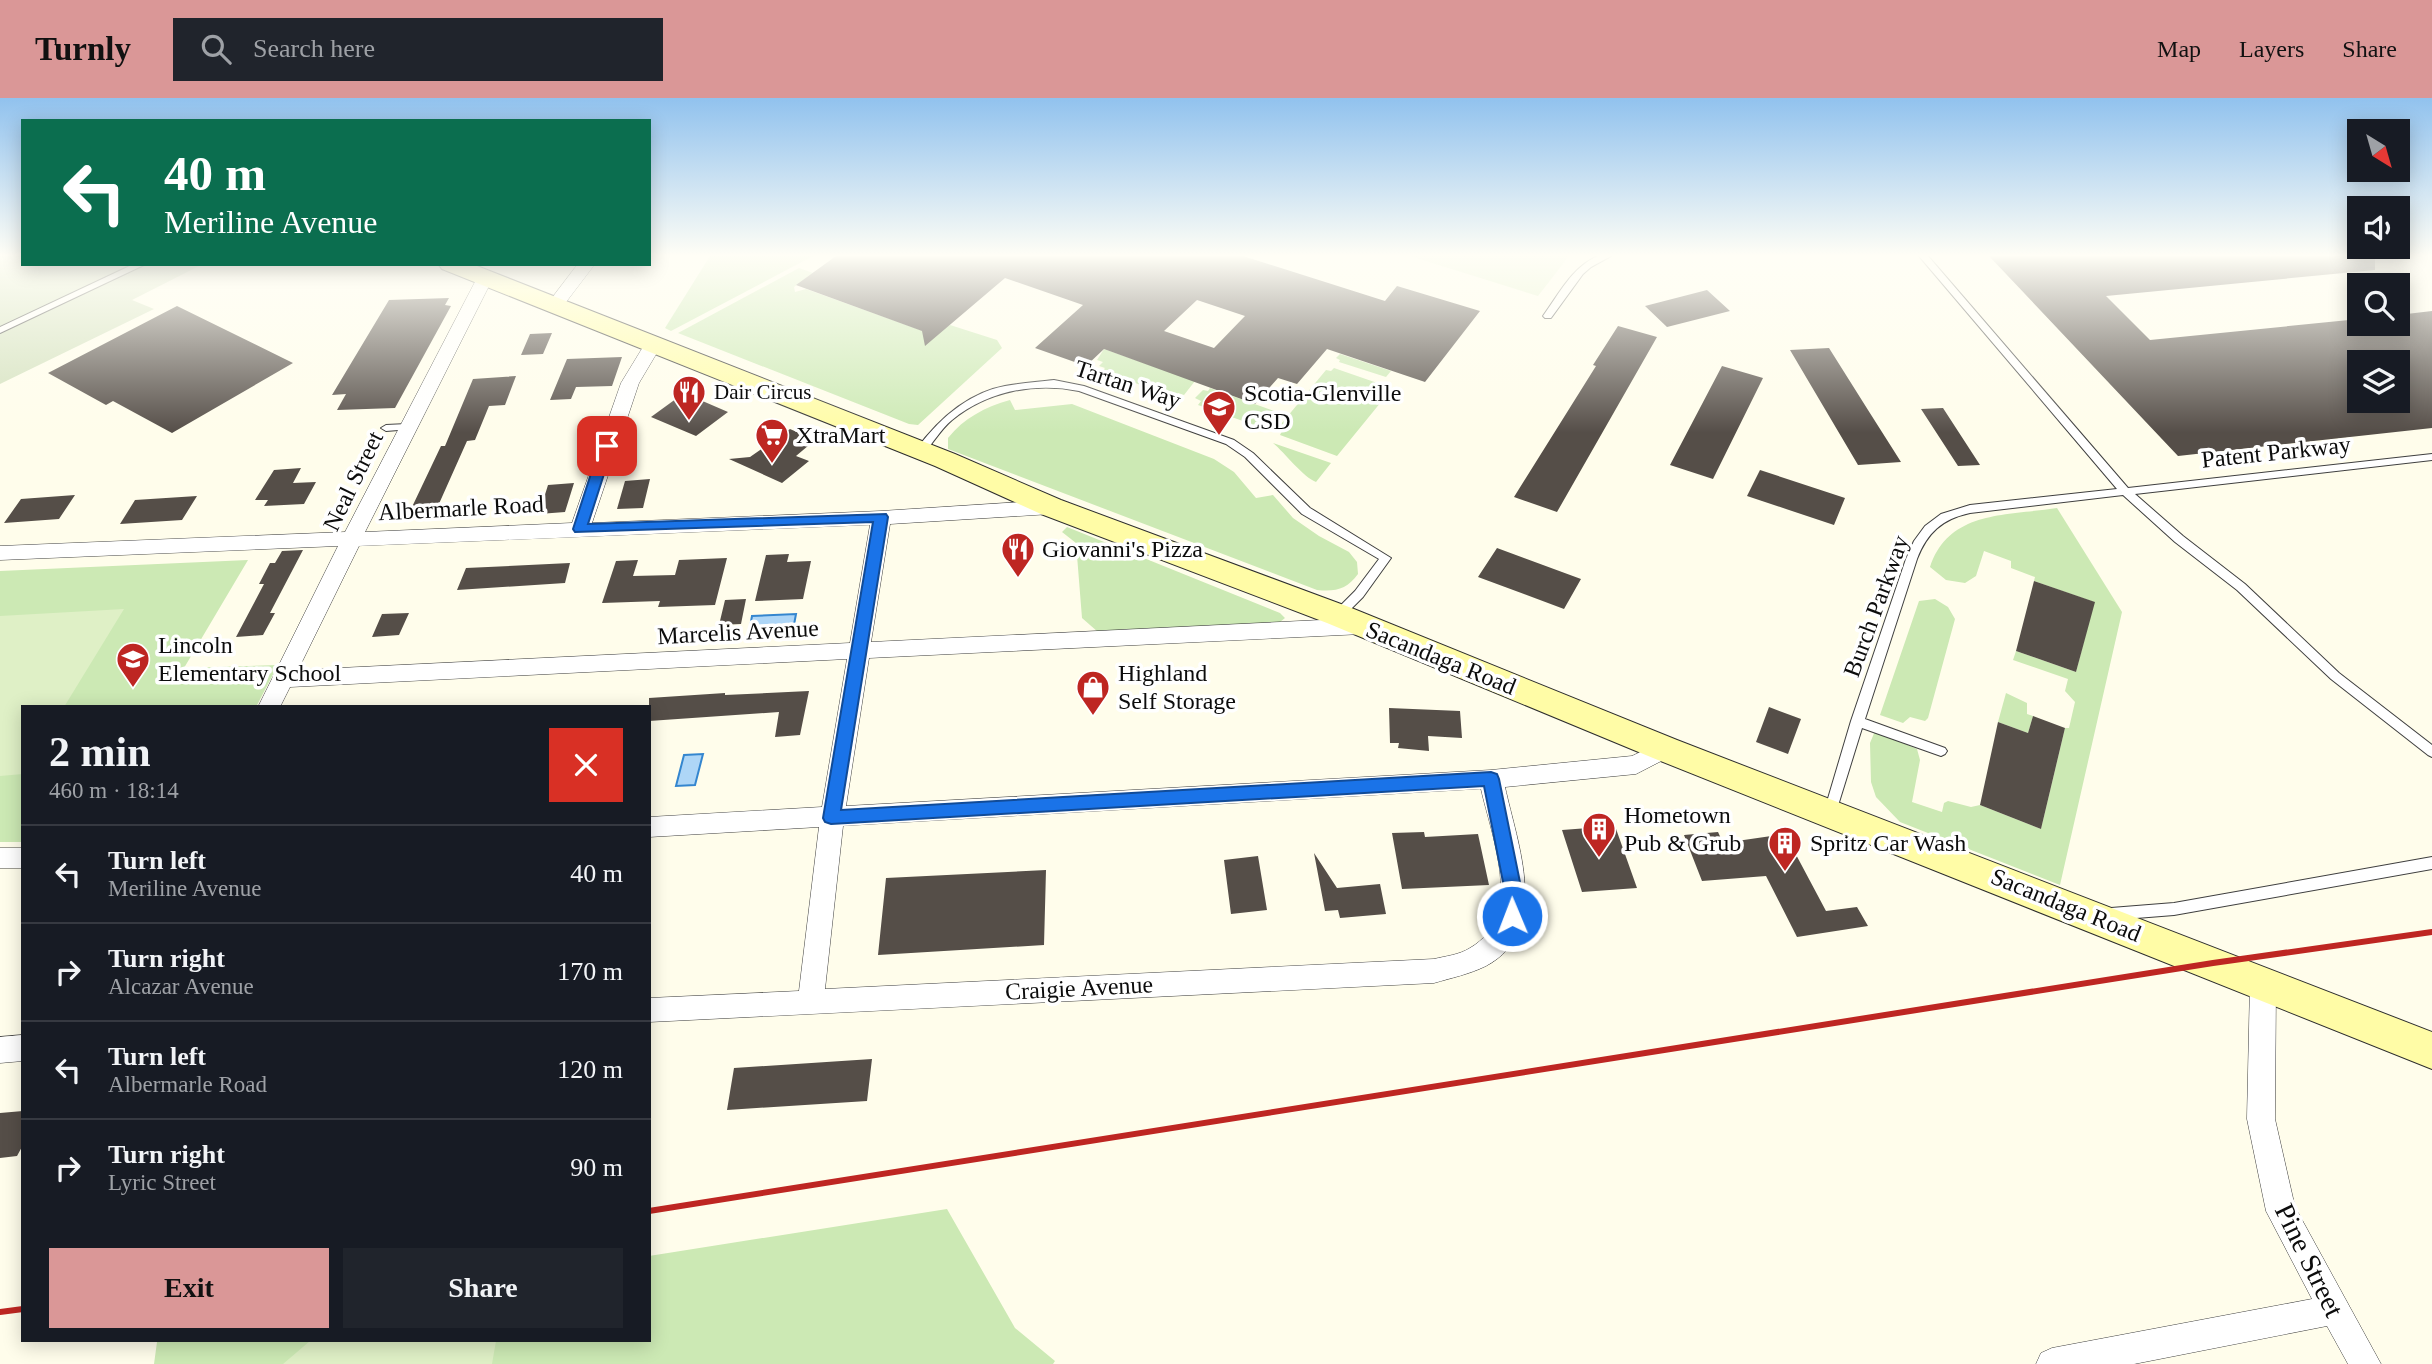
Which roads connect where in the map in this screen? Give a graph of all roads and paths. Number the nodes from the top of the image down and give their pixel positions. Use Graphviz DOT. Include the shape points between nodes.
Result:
graph roads {
  1 [pos="32,315"];
  2 [pos="466,315"];
  3 [pos="576,315"];
  4 [pos="1974,315"];
  5 [pos="0,330"];
  6 [pos="652,346"];
  7 [pos="407,427"];
  8 [pos="386,428"];
  9 [pos="920,451"];
  10 [pos="2432,457"];
  11 [pos="2124,490"];
  12 [pos="1051,507"];
  13 [pos="881,517"];
  14 [pos="580,529"];
  15 [pos="352,539"];
  16 [pos="0,553"];
  17 [pos="1350,621"];
  18 [pos="858,653"];
  19 [pos="283,679"];
  20 [pos="270,705"];
  21 [pos="1857,721"];
  22 [pos="1665,750"];
  23 [pos="1941,751"];
  24 [pos="2432,752"];
  25 [pos="1491,779"];
  26 [pos="1830,812"];
  27 [pos="831,818"];
  28 [pos="651,827"];
  29 [pos="0,858"];
  30 [pos="21,858"];
  31 [pos="2432,863"];
  32 [pos="2093,916"];
  33 [pos="2263,984"];
  34 [pos="811,1000"];
  35 [pos="651,1010"];
  36 [pos="21,1048"];
  37 [pos="0,1050"];
  38 [pos="2432,1051"];
  39 [pos="2333,1310"];
  40 [pos="2052,1364"];
  41 [pos="2365,1364"];
  1 -- 5 [label="lane"];
  2 -- 7 [label="street, Neal Street"];
  3 -- 6 [label="main road, Sacandaga Road"];
  4 -- 11 [label="lane"];
  6 -- 9 [label="main road, Sacandaga Road"];
  6 -- 14 [label="street" via="622,404"];
  7 -- 8 [label="lane"];
  7 -- 15 [label="street, Neal Street"];
  9 -- 12 [label="main road, Sacandaga Road"];
  9 -- 17 [label="lane, Tartan Way" via="947,419 973,401 1004,390 1054,383 1081,388 1230,442 1306,511 1386,558 1359,594"];
  10 -- 11 [label="lane, Patent Parkway"];
  11 -- 21 [label="lane, Burch Parkway" via="1970,509 1933,523 1922,535"];
  11 -- 24 [label="lane" via="2241,587 2335,676"];
  12 -- 13 [label="street, Albermarle Road"];
  12 -- 17 [label="main road, Sacandaga Road"];
  13 -- 14 [label="street, Albermarle Road"];
  13 -- 18 [label="street"];
  14 -- 15 [label="street, Albermarle Road"];
  15 -- 16 [label="street, Albermarle Road"];
  15 -- 19 [label="street, Neal Street"];
  17 -- 18 [label="street, Marcelis Avenue"];
  17 -- 22 [label="main road, Sacandaga Road"];
  18 -- 19 [label="street, Marcelis Avenue"];
  18 -- 27 [label="street"];
  19 -- 20 [label="street, Neal Street"];
  21 -- 23 [label="lane"];
  21 -- 26 [label="lane, Burch Parkway"];
  22 -- 25 [label="street" via="1636,765"];
  22 -- 26 [label="main road, Sacandaga Road"];
  25 -- 27 [label="street"];
  25 -- 34 [label="street, Craigie Avenue" via="1514,892 1512,916 1500,940 1480,956 1434,971"];
  26 -- 32 [label="main road, Sacandaga Road"];
  27 -- 28 [label="street"];
  27 -- 34 [label="street"];
  29 -- 30 [label="street"];
  31 -- 32 [label="lane" via="2174,909"];
  32 -- 33 [label="main road, Sacandaga Road"];
  33 -- 38 [label="main road, Sacandaga Road"];
  33 -- 39 [label="street, Pine Street" via="2261,1119 2281,1211"];
  34 -- 35 [label="street, Craigie Avenue"];
  36 -- 37 [label="street"];
  39 -- 40 [label="street"];
  39 -- 41 [label="street, Pine Street"];
}
